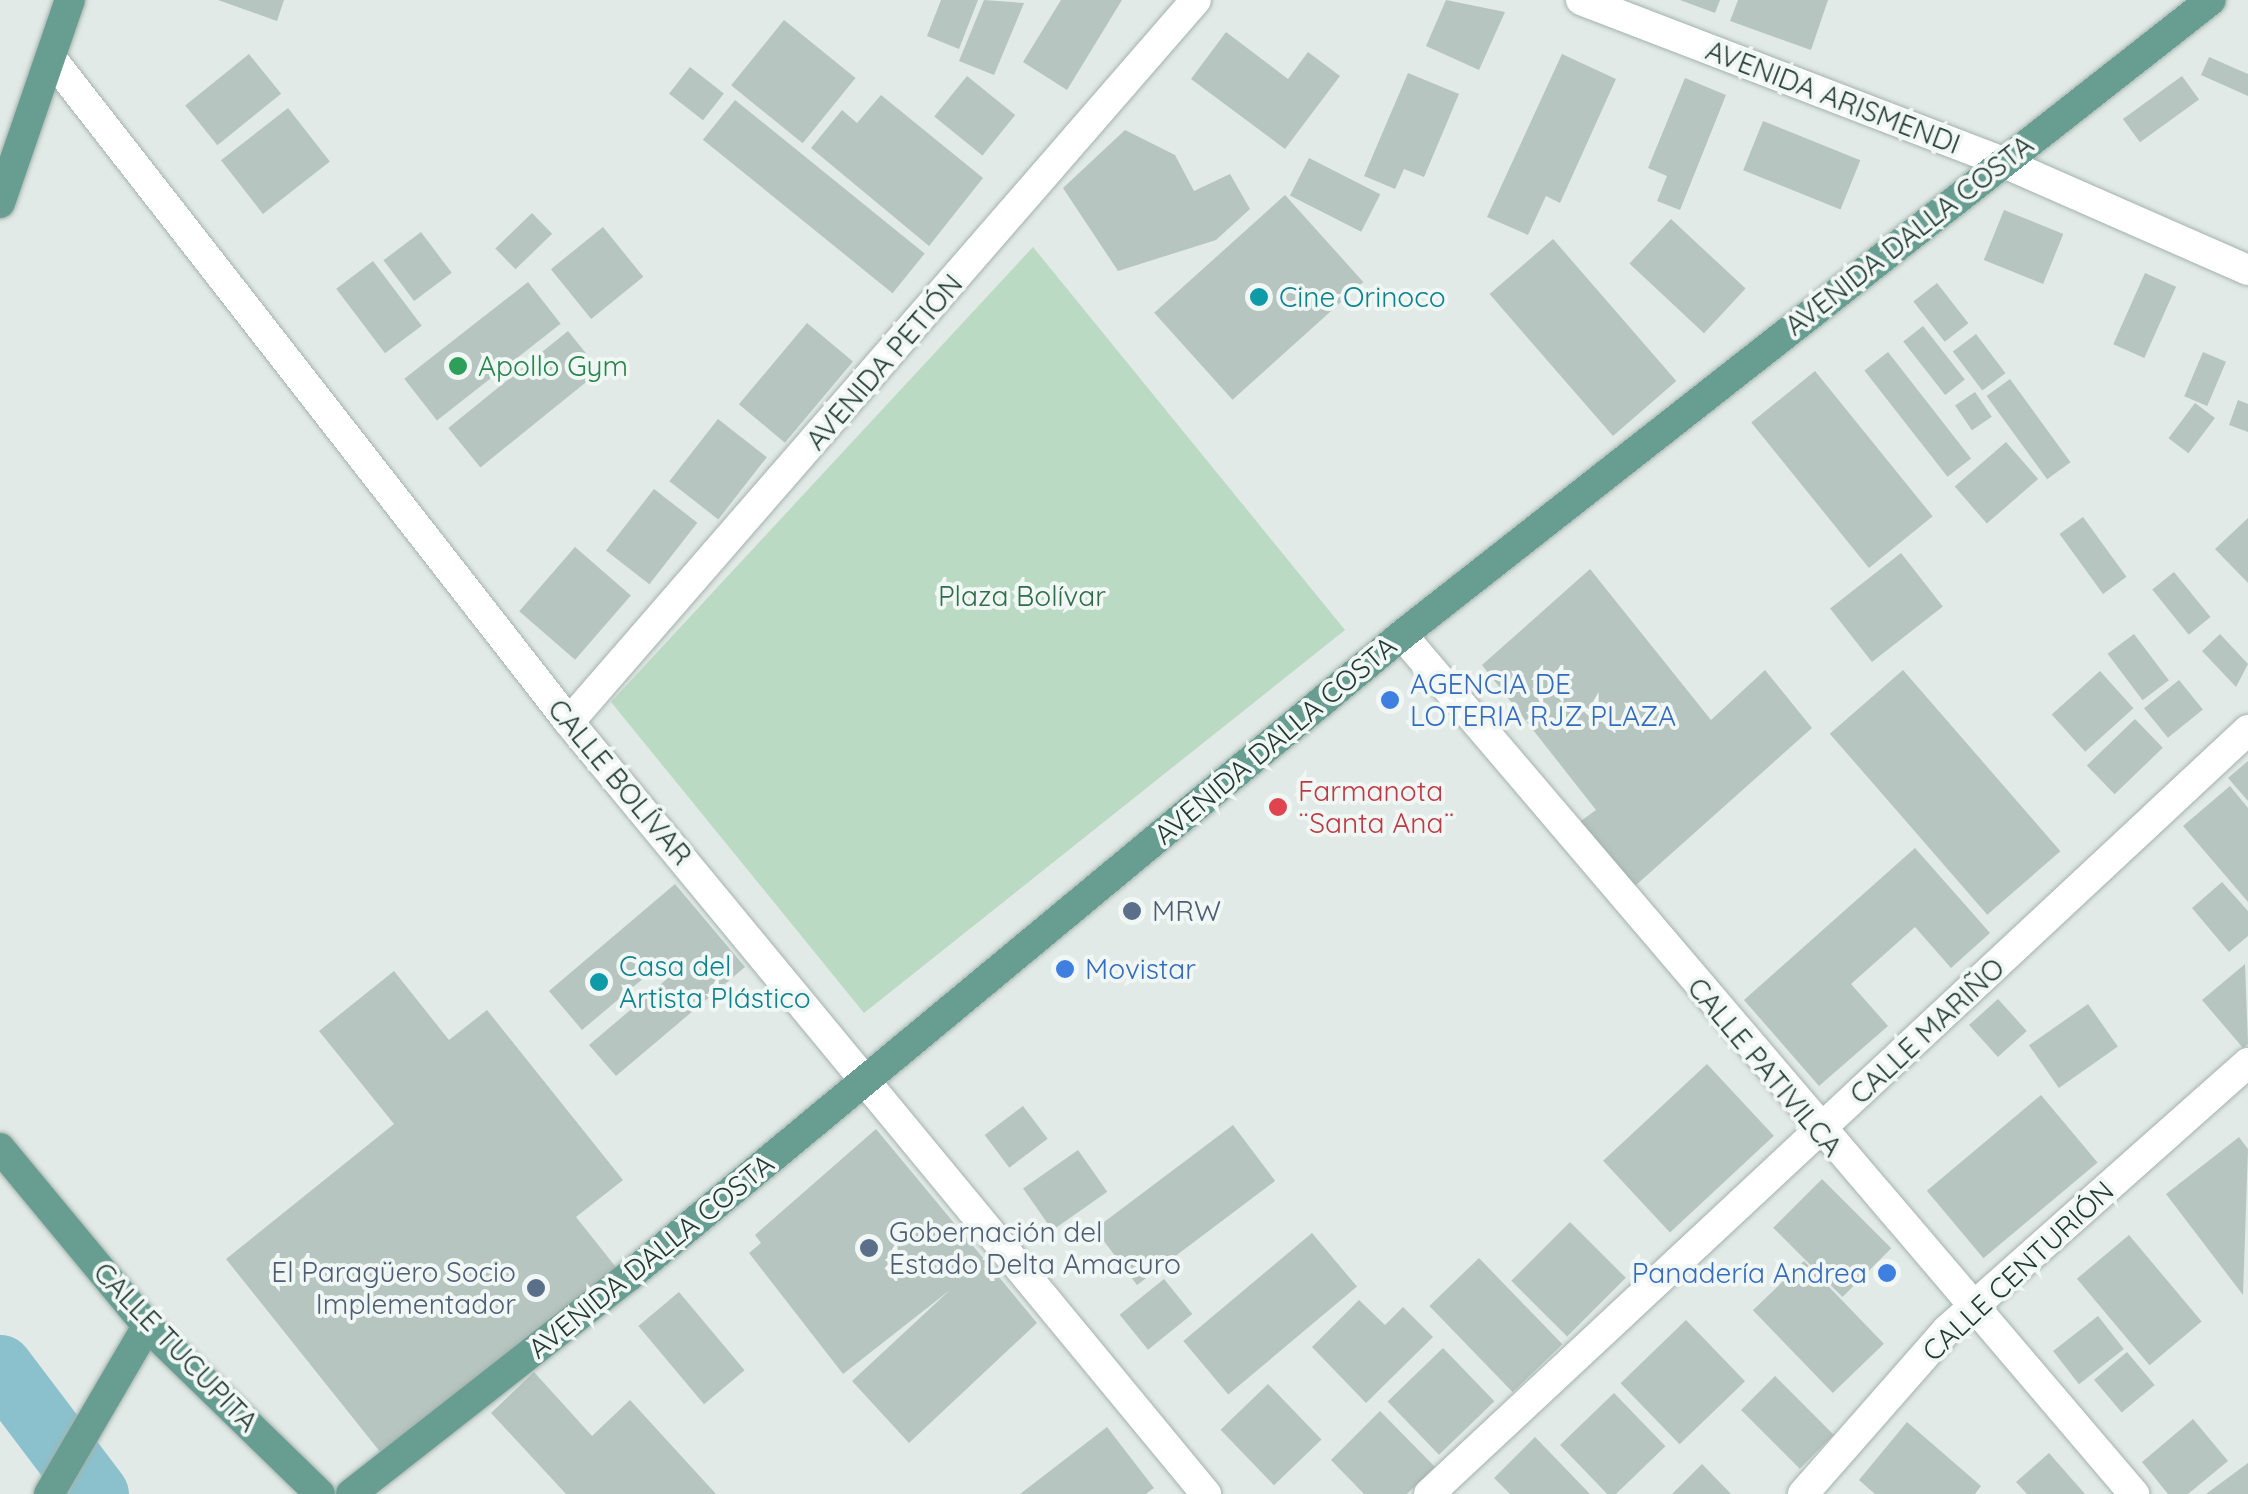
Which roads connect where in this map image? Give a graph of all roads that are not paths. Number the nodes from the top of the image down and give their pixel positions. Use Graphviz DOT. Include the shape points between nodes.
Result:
graph roads {
  1 [pos="70,0"];
  2 [pos="1196,0"];
  3 [pos="1581,0"];
  4 [pos="2211,0"];
  5 [pos="51,58"];
  6 [pos="2002,162"];
  7 [pos="0,203"];
  8 [pos="2248,270"];
  9 [pos="1402,635"];
  10 [pos="569,722"];
  11 [pos="2248,730"];
  12 [pos="2248,1063"];
  13 [pos="867,1079"];
  14 [pos="1819,1132"];
  15 [pos="0,1148"];
  16 [pos="1975,1306"];
  17 [pos="148,1326"];
  18 [pos="49,1494"];
  19 [pos="320,1494"];
  20 [pos="350,1494"];
  21 [pos="1206,1494"];
  22 [pos="1428,1494"];
  23 [pos="1803,1494"];
  24 [pos="2134,1494"];
  1 -- 5 [label="main road"];
  2 -- 10 [label="street, AVENIDA PETIÓN"];
  3 -- 6 [label="street, AVENIDA ARISMENDI"];
  4 -- 6 [label="main road, AVENIDA DALLA COSTA"];
  5 -- 7 [label="main road"];
  5 -- 10 [label="street, CALLE BOLÍVAR"];
  6 -- 8 [label="street, AVENIDA ARISMENDI"];
  6 -- 9 [label="main road, AVENIDA DALLA COSTA"];
  9 -- 13 [label="main road, AVENIDA DALLA COSTA"];
  9 -- 14 [label="street, CALLE PATIVILCA"];
  10 -- 13 [label="street, CALLE BOLÍVAR"];
  11 -- 14 [label="street, CALLE MARIÑO"];
  12 -- 16 [label="street, CALLE CENTURIÓN"];
  13 -- 20 [label="main road, AVENIDA DALLA COSTA"];
  13 -- 21 [label="street, CALLE BOLÍVAR"];
  14 -- 16 [label="street, CALLE PATIVILCA"];
  14 -- 22 [label="street, CALLE MARIÑO"];
  15 -- 17 [label="main road, CALLE TUCUPITA"];
  16 -- 23 [label="street, CALLE CENTURIÓN"];
  16 -- 24 [label="street, CALLE PATIVILCA"];
  17 -- 18 [label="main road" via="120,1386"];
  17 -- 19 [label="main road, CALLE TUCUPITA"];
}
